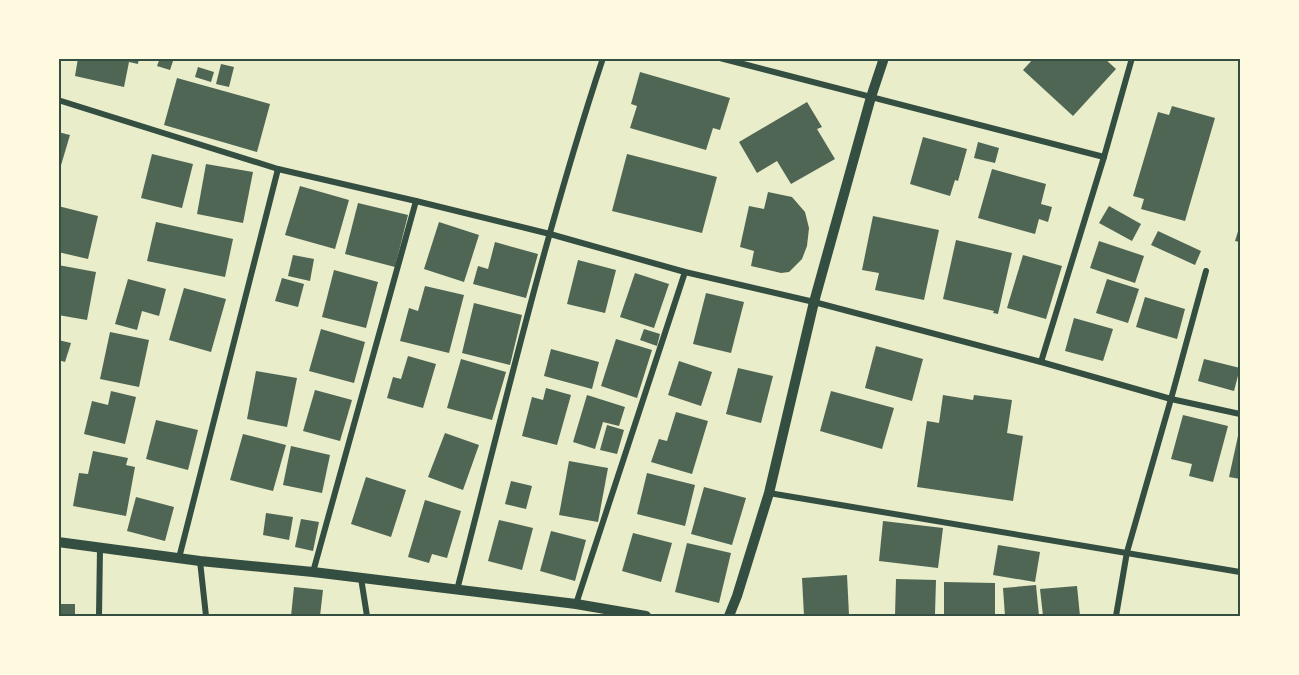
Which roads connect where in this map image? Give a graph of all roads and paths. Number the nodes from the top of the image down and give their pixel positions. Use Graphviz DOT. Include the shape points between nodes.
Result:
graph roads {
  1 [pos="603,58"];
  2 [pos="720,58"];
  3 [pos="884,58"];
  4 [pos="1132,58"];
  5 [pos="871,97"];
  6 [pos="58,100"];
  7 [pos="1104,157"];
  8 [pos="278,169"];
  9 [pos="416,201"];
  10 [pos="550,234"];
  11 [pos="1206,271"];
  12 [pos="685,272"];
  13 [pos="813,302"];
  14 [pos="1041,362"];
  15 [pos="1171,399"];
  16 [pos="1240,414"];
  17 [pos="769,493"];
  18 [pos="58,542"];
  19 [pos="100,548"];
  20 [pos="1127,552"];
  21 [pos="179,559"];
  22 [pos="200,561"];
  23 [pos="313,572"];
  24 [pos="1240,572"];
  25 [pos="361,578"];
  26 [pos="457,590"];
  27 [pos="576,604"];
  28 [pos="99,616"];
  29 [pos="206,616"];
  30 [pos="367,616"];
  31 [pos="646,616"];
  32 [pos="729,616"];
  33 [pos="1116,616"];
  1 -- 10 [label="street"];
  2 -- 5 [label="street"];
  3 -- 5 [label="street"];
  4 -- 7 [label="street"];
  5 -- 7 [label="street"];
  5 -- 13 [label="street"];
  6 -- 8 [label="street"];
  7 -- 14 [label="street"];
  8 -- 9 [label="street"];
  8 -- 21 [label="street"];
  9 -- 10 [label="street"];
  9 -- 23 [label="street"];
  10 -- 12 [label="street"];
  10 -- 26 [label="street"];
  11 -- 15 [label="street"];
  12 -- 13 [label="street"];
  12 -- 27 [label="street"];
  13 -- 14 [label="street"];
  13 -- 17 [label="street"];
  14 -- 15 [label="street"];
  15 -- 16 [label="street"];
  15 -- 20 [label="street"];
  17 -- 20 [label="street"];
  17 -- 32 [label="street"];
  18 -- 19 [label="street"];
  19 -- 21 [label="street"];
  19 -- 28 [label="street"];
  20 -- 24 [label="street"];
  20 -- 33 [label="street"];
  21 -- 22 [label="street"];
  22 -- 23 [label="street"];
  22 -- 29 [label="street"];
  23 -- 25 [label="street"];
  25 -- 26 [label="street"];
  25 -- 30 [label="street"];
  26 -- 27 [label="street"];
  27 -- 31 [label="street"];
}
